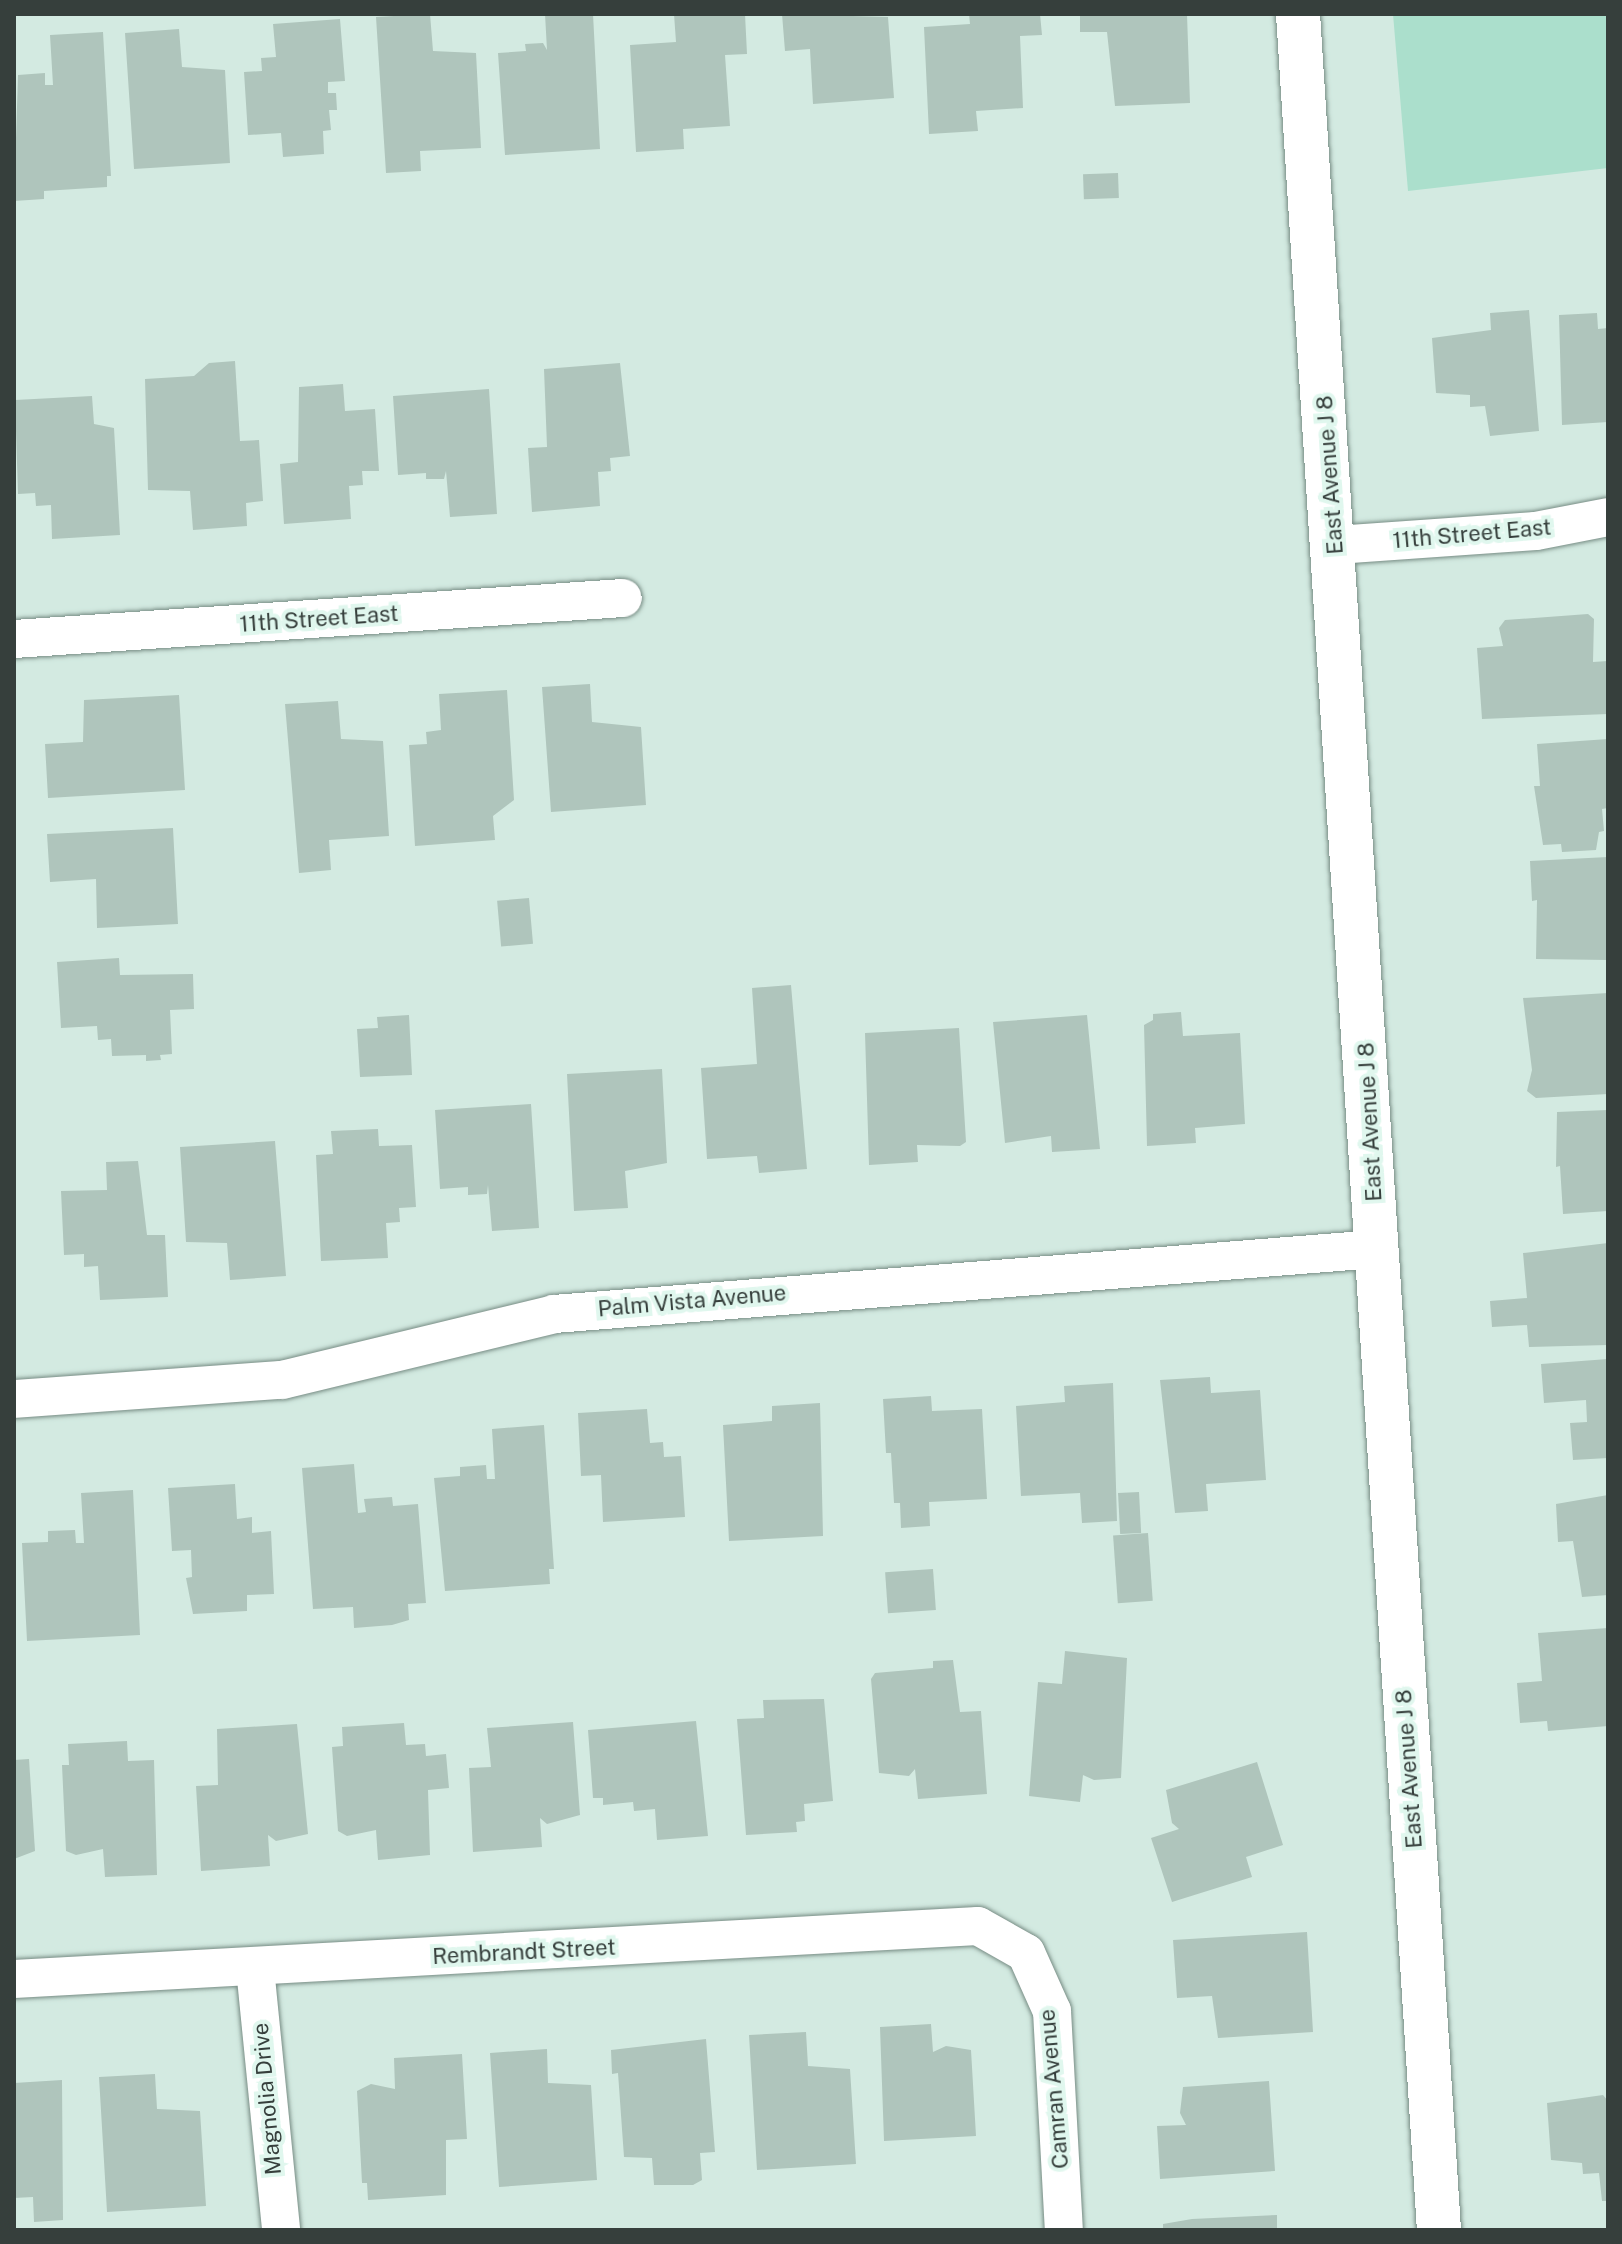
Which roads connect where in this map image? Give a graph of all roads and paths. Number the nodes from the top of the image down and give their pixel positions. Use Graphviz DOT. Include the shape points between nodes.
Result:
graph roads {
  1 [pos="1298,14"];
  2 [pos="1608,517"];
  3 [pos="1336,545"];
  4 [pos="623,598"];
  5 [pos="14,639"];
  6 [pos="1377,1249"];
  7 [pos="14,1399"];
  8 [pos="1026,1953"];
  9 [pos="255,1968"];
  10 [pos="14,1979"];
  11 [pos="281,2230"];
  12 [pos="1064,2230"];
  13 [pos="1439,2230"];
  1 -- 3 [label="street, East Avenue J 8"];
  2 -- 3 [label="street, 11th Street East" via="1536,531"];
  3 -- 6 [label="street, East Avenue J 8"];
  4 -- 5 [label="street, 11th Street East"];
  6 -- 7 [label="street, Palm Vista Avenue" via="554,1314 282,1380"];
  6 -- 13 [label="street, East Avenue J 8"];
  8 -- 9 [label="street, Rembrandt Street" via="978,1926"];
  8 -- 12 [label="street, Camran Avenue" via="1052,2011"];
  9 -- 10 [label="street, Rembrandt Street"];
  9 -- 11 [label="street, Magnolia Drive"];
}
